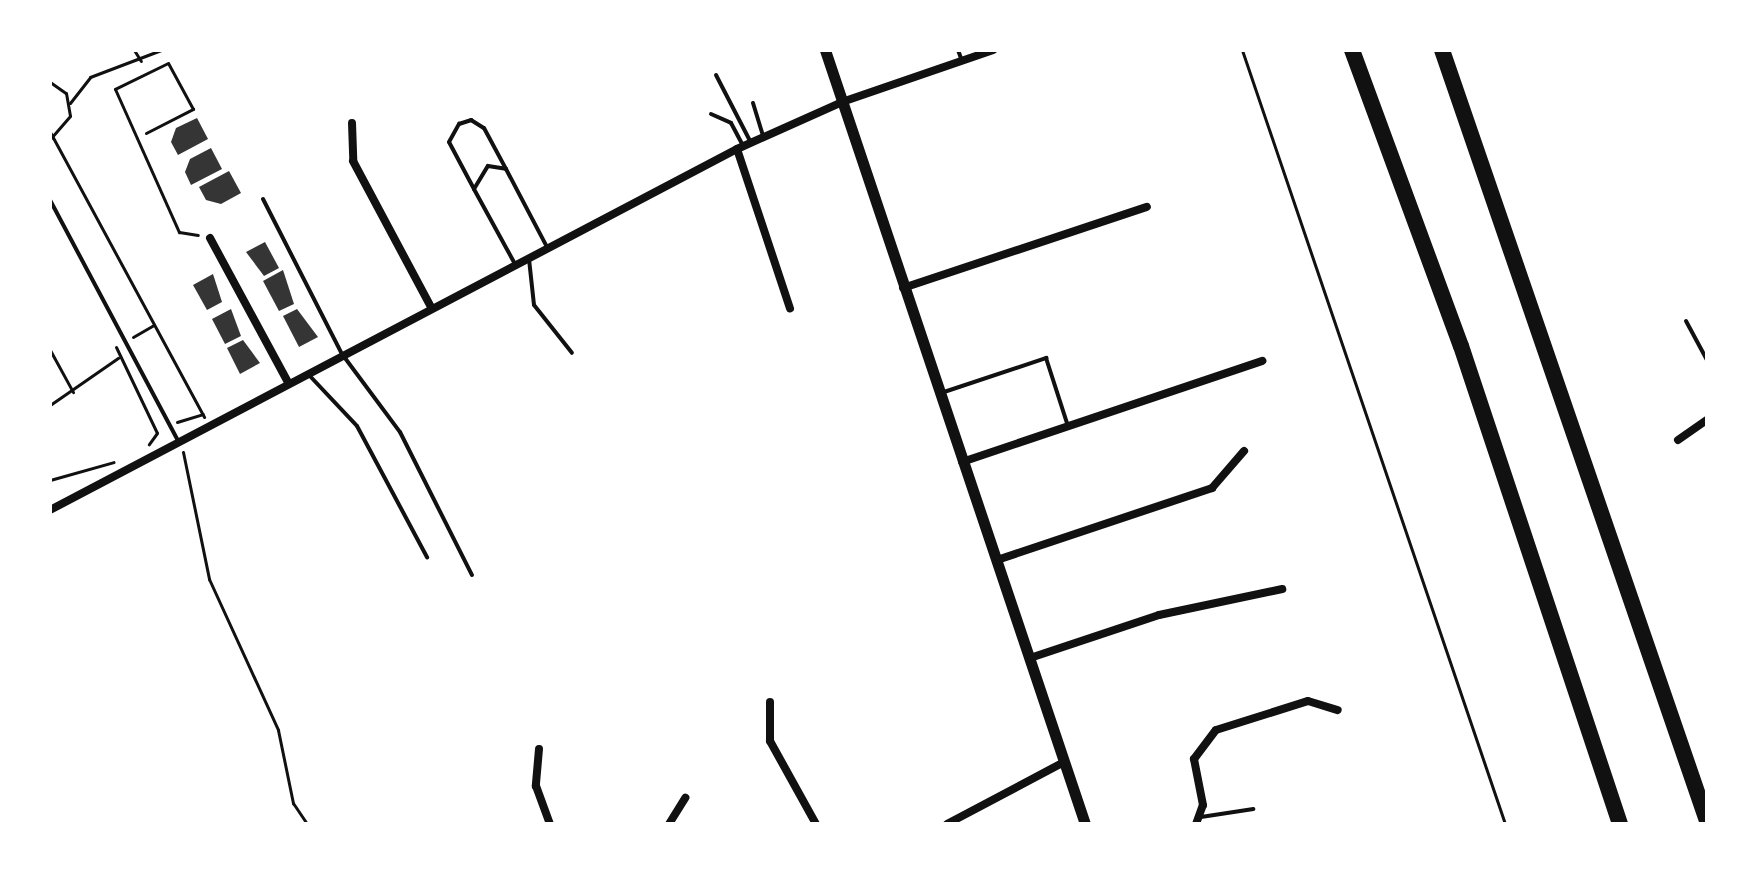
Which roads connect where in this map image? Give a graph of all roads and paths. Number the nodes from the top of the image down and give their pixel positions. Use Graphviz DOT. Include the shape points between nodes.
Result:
graph roads {
  1 [pos="134,50"];
  2 [pos="161,50"];
  3 [pos="825,50"];
  4 [pos="958,50"];
  5 [pos="993,50"];
  6 [pos="1242,50"];
  7 [pos="1352,50"];
  8 [pos="1442,50"];
  9 [pos="141,61"];
  10 [pos="962,61"];
  11 [pos="716,75"];
  12 [pos="50,82"];
  13 [pos="842,102"];
  14 [pos="70,103"];
  15 [pos="753,103"];
  16 [pos="711,114"];
  17 [pos="352,123"];
  18 [pos="50,132"];
  19 [pos="146,133"];
  20 [pos="764,137"];
  21 [pos="51,138"];
  22 [pos="744,146"];
  23 [pos="506,169"];
  24 [pos="474,189"];
  25 [pos="263,199"];
  26 [pos="50,200"];
  27 [pos="1147,207"];
  28 [pos="210,238"];
  29 [pos="547,247"];
  30 [pos="528,257"];
  31 [pos="515,264"];
  32 [pos="903,288"];
  33 [pos="431,307"];
  34 [pos="790,308"];
  35 [pos="1686,321"];
  36 [pos="154,325"];
  37 [pos="125,341"];
  38 [pos="50,350"];
  39 [pos="572,353"];
  40 [pos="342,354"];
  41 [pos="118,358"];
  42 [pos="1707,360"];
  43 [pos="1262,361"];
  44 [pos="307,373"];
  45 [pos="288,382"];
  46 [pos="73,392"];
  47 [pos="938,395"];
  48 [pos="50,405"];
  49 [pos="1707,420"];
  50 [pos="208,426"];
  51 [pos="1068,426"];
  52 [pos="1678,440"];
  53 [pos="178,441"];
  54 [pos="138,451"];
  55 [pos="1244,451"];
  56 [pos="121,459"];
  57 [pos="962,462"];
  58 [pos="50,480"];
  59 [pos="50,510"];
  60 [pos="427,557"];
  61 [pos="997,560"];
  62 [pos="472,575"];
  63 [pos="1282,589"];
  64 [pos="1030,658"];
  65 [pos="770,702"];
  66 [pos="1338,710"];
  67 [pos="539,749"];
  68 [pos="1064,762"];
  69 [pos="685,798"];
  70 [pos="1253,809"];
  71 [pos="1199,821"];
  72 [pos="1707,821"];
  73 [pos="307,824"];
  74 [pos="550,824"];
  75 [pos="669,824"];
  76 [pos="816,824"];
  77 [pos="947,824"];
  78 [pos="1085,824"];
  79 [pos="1505,824"];
  80 [pos="1620,824"];
  1 -- 9 [label="path"];
  2 -- 9 [label="path"];
  3 -- 13 [label="street"];
  4 -- 10 [label="lane"];
  5 -- 10 [label="street"];
  6 -- 79 [label="path"];
  7 -- 80 [label="highway" via="1461,346"];
  8 -- 72 [label="highway"];
  9 -- 14 [label="path" via="90,77"];
  10 -- 13 [label="street"];
  11 -- 22 [label="lane"];
  12 -- 14 [label="path"];
  13 -- 20 [label="street"];
  13 -- 32 [label="street"];
  14 -- 21 [label="path" via="66,127"];
  15 -- 20 [label="lane"];
  16 -- 22 [label="lane" via="731,123"];
  17 -- 33 [label="street" via="353,161"];
  18 -- 21 [label="path"];
  19 -- 28 [label="path" via="193,109 168,63 115,89 179,232"];
  20 -- 22 [label="street"];
  21 -- 36 [label="path"];
  22 -- 29 [label="street"];
  22 -- 34 [label="street"];
  23 -- 24 [label="lane" via="488,166"];
  23 -- 24 [label="lane" via="484,128 471,120 459,124 449,142"];
  23 -- 29 [label="lane"];
  24 -- 31 [label="lane"];
  25 -- 40 [label="lane"];
  26 -- 37 [label="lane"];
  27 -- 32 [label="street"];
  28 -- 45 [label="street"];
  29 -- 30 [label="street"];
  30 -- 31 [label="street"];
  30 -- 39 [label="lane" via="534,305"];
  31 -- 33 [label="street"];
  32 -- 47 [label="street"];
  33 -- 40 [label="street"];
  35 -- 42 [label="lane"];
  36 -- 37 [label="path"];
  36 -- 50 [label="path"];
  37 -- 41 [label="path" via="113,350"];
  37 -- 53 [label="lane"];
  38 -- 46 [label="path"];
  40 -- 44 [label="street"];
  40 -- 62 [label="lane" via="400,432"];
  41 -- 46 [label="path" via="77,380"];
  41 -- 54 [label="path" via="157,433"];
  43 -- 51 [label="street"];
  44 -- 45 [label="street"];
  44 -- 60 [label="lane" via="357,426"];
  45 -- 50 [label="street"];
  46 -- 48 [label="path"];
  47 -- 51 [label="lane" via="1046,358"];
  47 -- 57 [label="street"];
  49 -- 52 [label="street"];
  50 -- 53 [label="street"];
  51 -- 57 [label="street"];
  53 -- 59 [label="street"];
  53 -- 73 [label="path" via="189,464 209,579 278,730 293,803"];
  55 -- 61 [label="street" via="1212,488"];
  56 -- 58 [label="path"];
  57 -- 61 [label="street"];
  61 -- 64 [label="street"];
  63 -- 64 [label="street" via="1159,615"];
  64 -- 68 [label="street"];
  65 -- 76 [label="street" via="770,741"];
  66 -- 71 [label="street" via="1308,701 1216,730 1194,759"];
  67 -- 74 [label="street" via="536,786"];
  68 -- 77 [label="street"];
  68 -- 78 [label="street"];
  69 -- 75 [label="street"];
  70 -- 71 [label="lane"];
}
